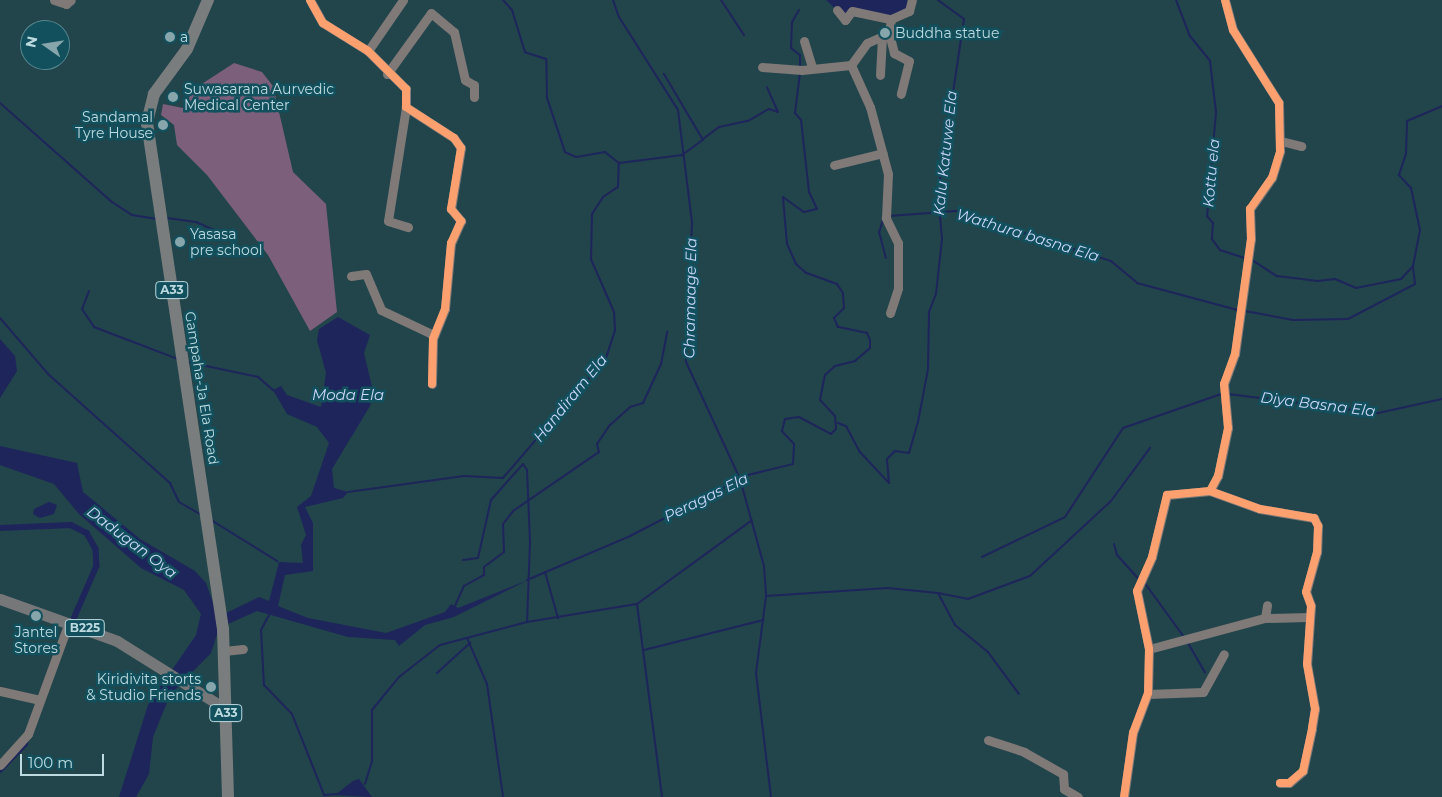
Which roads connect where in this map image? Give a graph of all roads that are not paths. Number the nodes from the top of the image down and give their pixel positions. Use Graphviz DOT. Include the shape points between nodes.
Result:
graph roads {
  1 [pos="54,0"];
  2 [pos="71,0"];
  3 [pos="208,0"];
  4 [pos="310,0"];
  5 [pos="403,0"];
  6 [pos="912,0"];
  7 [pos="1225,0"];
  8 [pos="837,10"];
  9 [pos="891,19"];
  10 [pos="886,35"];
  11 [pos="804,41"];
  12 [pos="368,51"];
  13 [pos="850,65"];
  14 [pos="762,67"];
  15 [pos="812,68"];
  16 [pos="387,74"];
  17 [pos="880,75"];
  18 [pos="900,94"];
  19 [pos="474,97"];
  20 [pos="406,107"];
  21 [pos="1281,141"];
  22 [pos="1301,146"];
  23 [pos="883,153"];
  24 [pos="834,165"];
  25 [pos="408,227"];
  26 [pos="351,276"];
  27 [pos="890,313"];
  28 [pos="434,335"];
  29 [pos="432,384"];
  30 [pos="1210,491"];
  31 [pos="0,599"];
  32 [pos="1267,605"];
  33 [pos="1309,617"];
  34 [pos="1265,618"];
  35 [pos="69,622"];
  36 [pos="243,649"];
  37 [pos="1149,649"];
  38 [pos="224,651"];
  39 [pos="1224,654"];
  40 [pos="0,691"];
  41 [pos="1148,694"];
  42 [pos="40,700"];
  43 [pos="226,709"];
  44 [pos="988,740"];
  45 [pos="0,764"];
  46 [pos="1280,784"];
  47 [pos="228,797"];
  48 [pos="1078,797"];
  49 [pos="1124,797"];
  1 -- 2 [label="street" via="66,4"];
  3 -- 38 [label="highway, Gampaha-Ja Ela Road / A33" via="187,50 148,107 148,141"];
  4 -- 12 [label="street" via="324,23"];
  5 -- 12 [label="street"];
  6 -- 9 [label="street" via="909,11"];
  7 -- 21 [label="street" via="1233,30 1279,103"];
  8 -- 9 [label="street" via="845,20 852,11"];
  9 -- 10 [label="street"];
  10 -- 13 [label="street" via="867,43"];
  10 -- 17 [label="street"];
  10 -- 18 [label="street" via="894,53 909,61"];
  11 -- 15 [label="street"];
  12 -- 16 [label="street"];
  13 -- 15 [label="street"];
  13 -- 23 [label="street" via="870,107"];
  14 -- 15 [label="street"];
  16 -- 19 [label="street" via="431,13 454,32 465,80 474,85"];
  16 -- 20 [label="street" via="406,89"];
  20 -- 25 [label="street" via="388,221"];
  20 -- 28 [label="street" via="459,144 459,175 451,209 461,221 451,243 445,309"];
  21 -- 22 [label="street"];
  21 -- 30 [label="street" via="1277,167 1250,209 1249,259 1224,394 1228,428 1225,452"];
  23 -- 24 [label="street"];
  23 -- 27 [label="street" via="888,174 884,195 886,217 898,243 898,298"];
  26 -- 28 [label="street" via="366,274 382,310"];
  28 -- 29 [label="street"];
  30 -- 33 [label="street" via="1260,509 1316,520 1317,552 1306,592"];
  30 -- 37 [label="street" via="1169,493 1164,504 1138,599"];
  31 -- 35 [label="main road, B225"];
  32 -- 34 [label="street"];
  33 -- 34 [label="street"];
  33 -- 46 [label="street" via="1307,664 1314,709 1308,754 1297,778"];
  34 -- 37 [label="street"];
  35 -- 42 [label="street"];
  35 -- 43 [label="main road, B225" via="117,640"];
  36 -- 38 [label="street"];
  37 -- 41 [label="street"];
  38 -- 43 [label="highway, Gampaha-Ja Ela Road / A33"];
  39 -- 41 [label="street" via="1203,692"];
  40 -- 42 [label="street"];
  41 -- 49 [label="street" via="1133,733"];
  42 -- 45 [label="street" via="28,734"];
  43 -- 47 [label="highway, Gampaha-Ja Ela Road / A33"];
  44 -- 48 [label="street" via="1024,752 1063,774 1064,789"];
}
